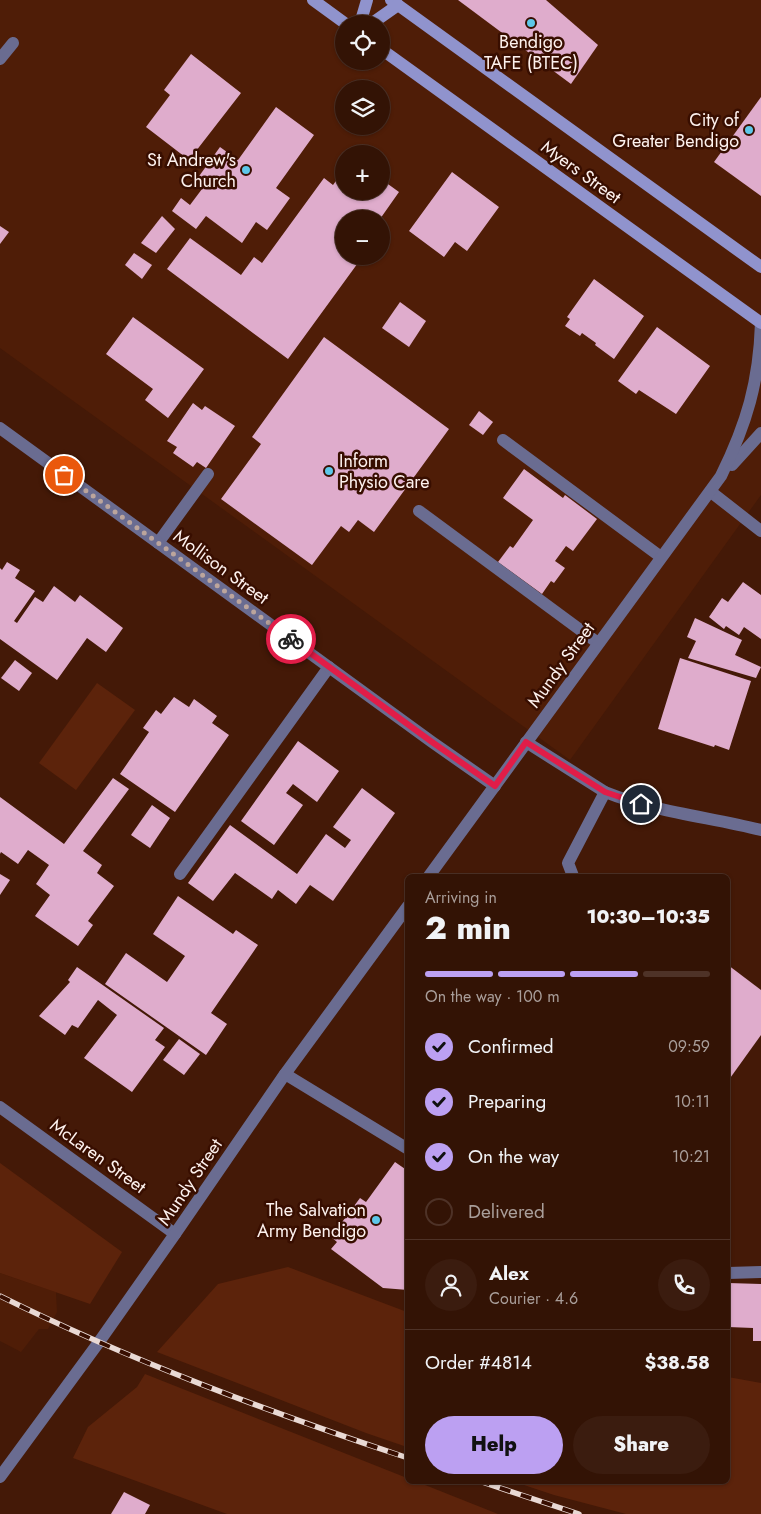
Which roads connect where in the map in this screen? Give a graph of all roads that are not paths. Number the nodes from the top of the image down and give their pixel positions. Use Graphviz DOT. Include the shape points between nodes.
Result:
graph roads {
  1 [pos="313,0"];
  2 [pos="367,0"];
  3 [pos="397,2"];
  4 [pos="363,15"];
  5 [pos="381,15"];
  6 [pos="335,16"];
  7 [pos="13,43"];
  8 [pos="390,56"];
  9 [pos="0,59"];
  10 [pos="761,267"];
  11 [pos="761,324"];
  12 [pos="0,428"];
  13 [pos="761,433"];
  14 [pos="503,440"];
  15 [pos="208,474"];
  16 [pos="721,476"];
  17 [pos="711,492"];
  18 [pos="420,511"];
  19 [pos="761,531"];
  20 [pos="158,543"];
  21 [pos="661,557"];
  22 [pos="598,644"];
  23 [pos="329,667"];
  24 [pos="526,742"];
  25 [pos="495,786"];
  26 [pos="605,792"];
  27 [pos="761,830"];
  28 [pos="180,874"];
  29 [pos="430,874"];
  30 [pos="571,874"];
  31 [pos="405,910"];
  32 [pos="285,1074"];
  33 [pos="0,1107"];
  34 [pos="405,1147"];
  35 [pos="175,1234"];
  36 [pos="761,1272"];
  37 [pos="730,1273"];
  38 [pos="0,1477"];
  1 -- 6 [label="main road"];
  2 -- 4 [label="main road"];
  3 -- 5 [label="main road"];
  3 -- 10 [label="main road, Myers Street"];
  7 -- 9 [label="street"];
  8 -- 11 [label="main road, Myers Street"];
  11 -- 16 [label="street, Mundy Street" via="753,395 745,423"];
  12 -- 20 [label="street, Mollison Street"];
  13 -- 16 [label="street, Mundy Street"];
  14 -- 21 [label="street"];
  15 -- 20 [label="street"];
  16 -- 17 [label="street, Mundy Street"];
  17 -- 19 [label="street"];
  17 -- 21 [label="street, Mundy Street"];
  18 -- 22 [label="street"];
  20 -- 23 [label="street, Mollison Street"];
  21 -- 22 [label="street, Mundy Street"];
  22 -- 24 [label="street, Mundy Street"];
  23 -- 25 [label="street, Mollison Street"];
  23 -- 28 [label="street"];
  24 -- 25 [label="street, Mundy Street"];
  24 -- 26 [label="street"];
  25 -- 29 [label="street, Mundy Street"];
  26 -- 27 [label="street" via="651,807"];
  26 -- 30 [label="street" via="568,863"];
  31 -- 32 [label="street, Mundy Street"];
  32 -- 34 [label="street"];
  32 -- 35 [label="street, Mundy Street"];
  33 -- 35 [label="street, McLaren Street"];
  35 -- 38 [label="street, Mundy Street"];
  36 -- 37 [label="street"];
}
